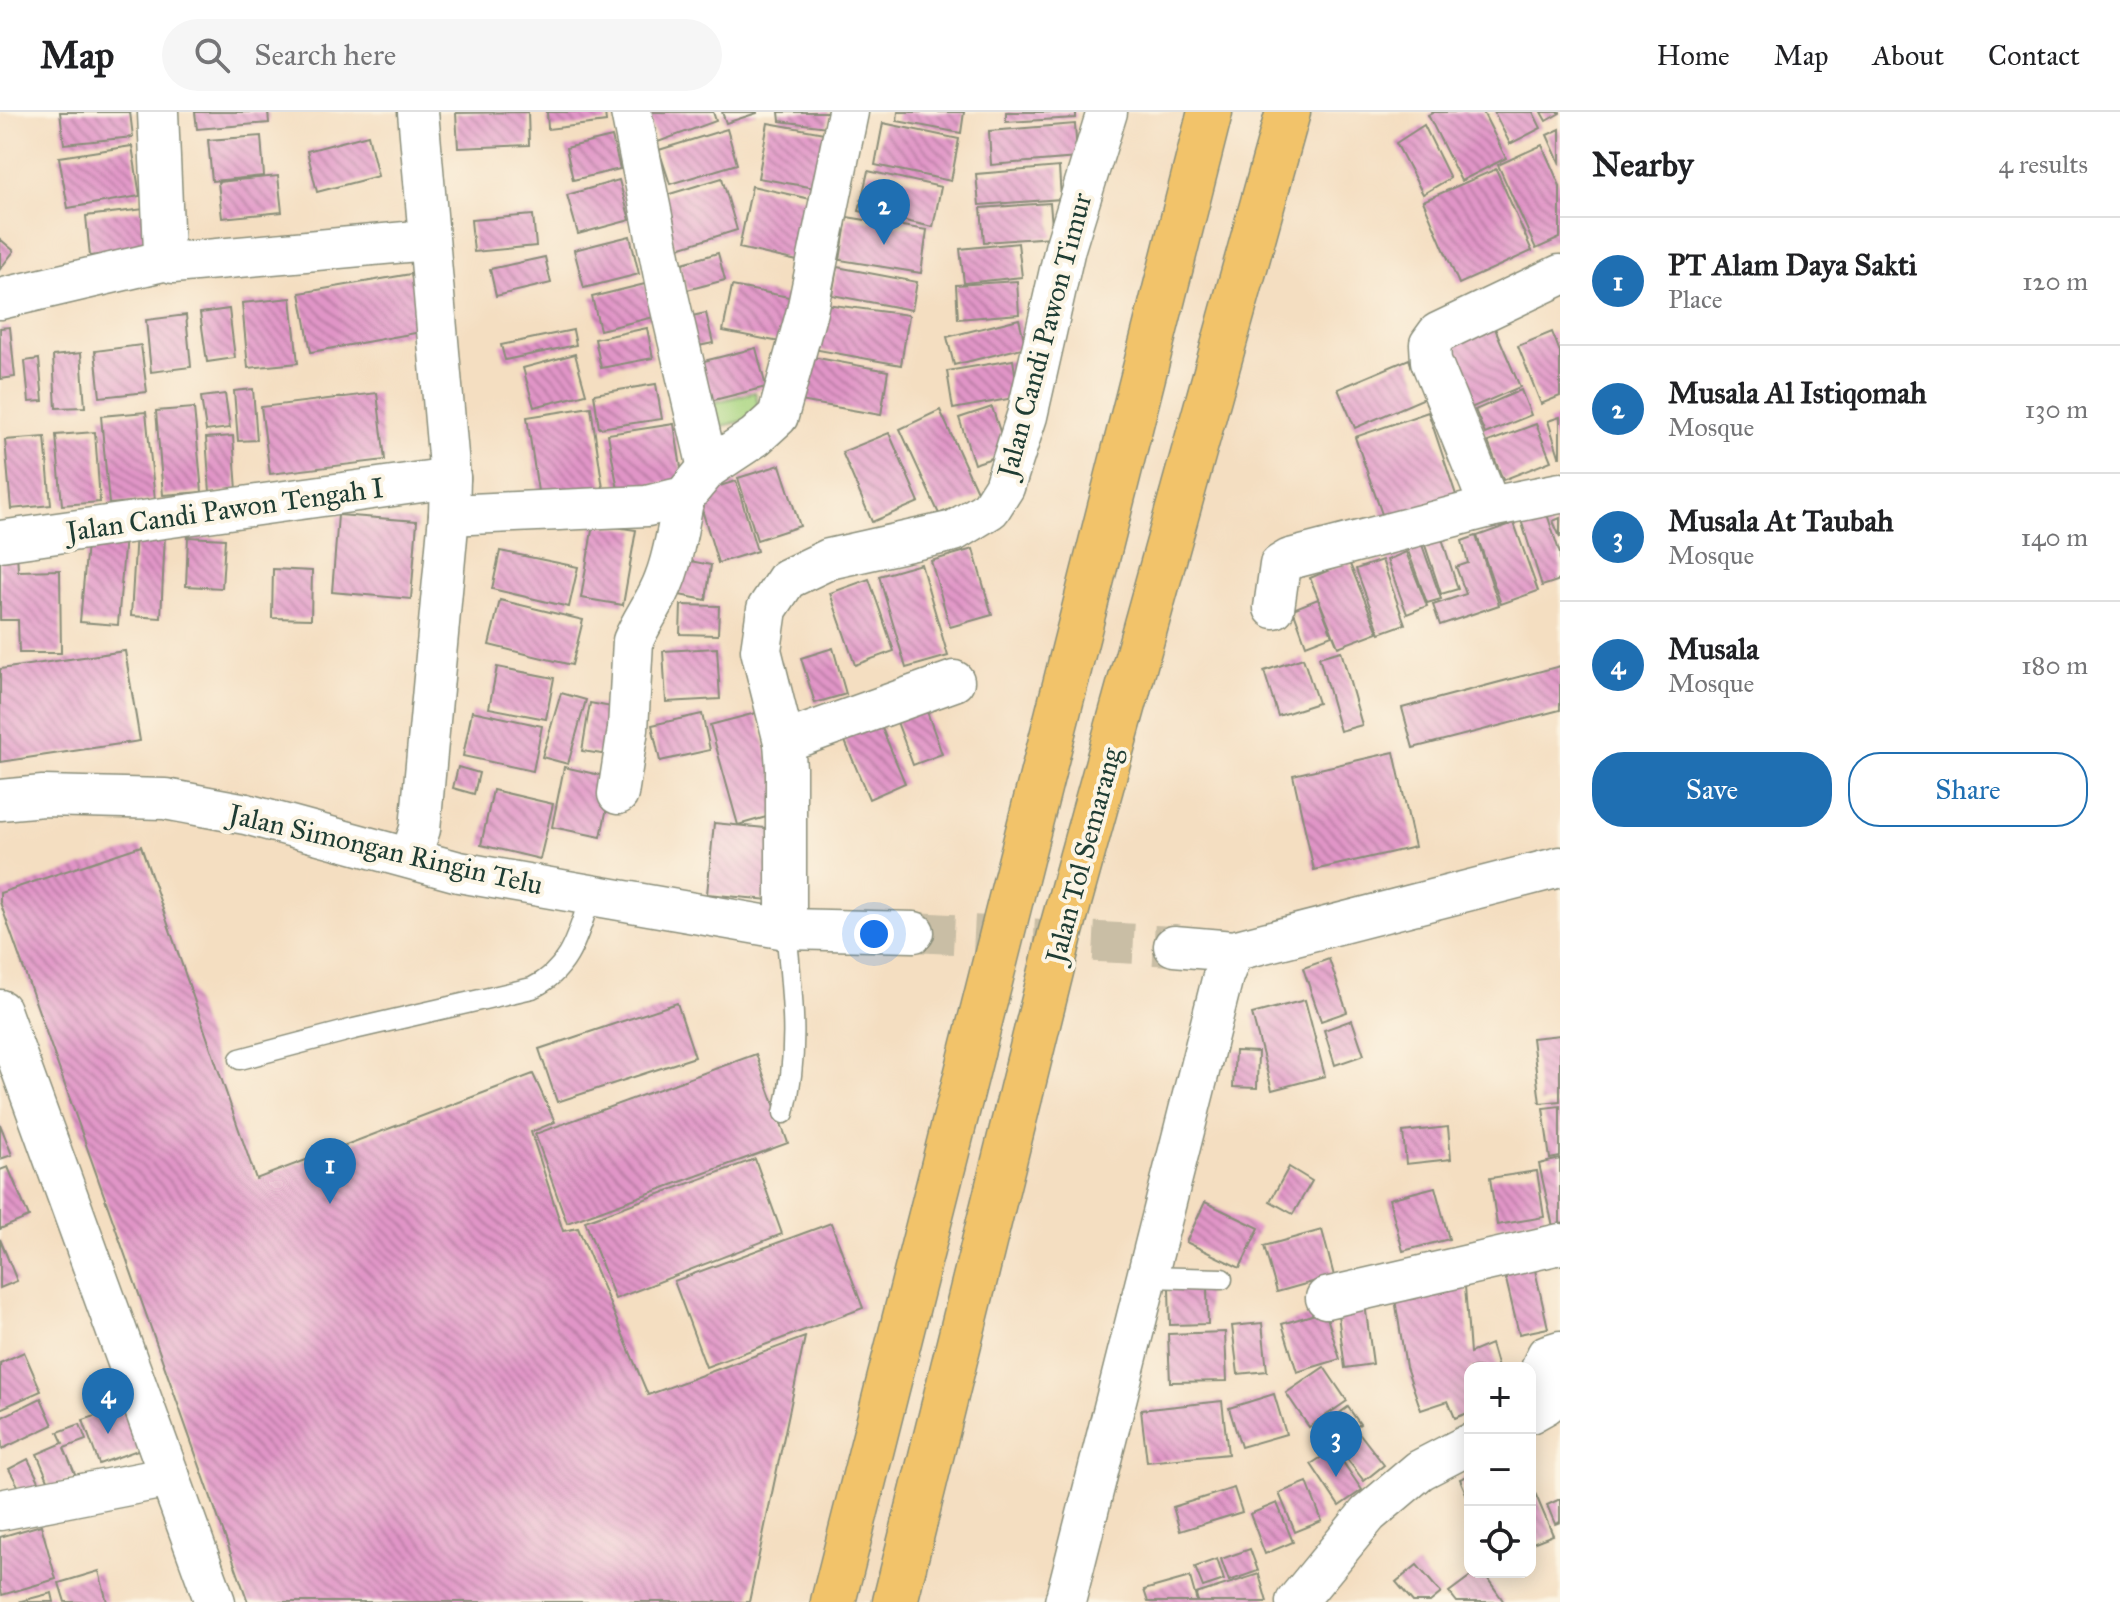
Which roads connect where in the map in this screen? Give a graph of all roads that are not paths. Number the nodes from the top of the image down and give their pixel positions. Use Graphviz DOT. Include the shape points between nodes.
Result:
graph roads {
  1 [pos="158,112"];
  2 [pos="418,112"];
  3 [pos="631,112"];
  4 [pos="848,112"];
  5 [pos="1107,112"];
  6 [pos="1210,112"];
  7 [pos="1288,112"];
  8 [pos="428,240"];
  9 [pos="167,260"];
  10 [pos="1560,275"];
  11 [pos="0,299"];
  12 [pos="696,482"];
  13 [pos="1560,493"];
  14 [pos="449,496"];
  15 [pos="1490,507"];
  16 [pos="0,541"];
  17 [pos="1274,608"];
  18 [pos="954,681"];
  19 [pos="784,742"];
  20 [pos="618,794"];
  21 [pos="0,800"];
  22 [pos="410,858"];
  23 [pos="1560,867"];
  24 [pos="591,895"];
  25 [pos="786,929"];
  26 [pos="914,932"];
  27 [pos="1174,946"];
  28 [pos="1233,951"];
  29 [pos="4,1031"];
  30 [pos="240,1059"];
  31 [pos="784,1113"];
  32 [pos="1560,1244"];
  33 [pos="1147,1277"];
  34 [pos="1222,1279"];
  35 [pos="1326,1298"];
  36 [pos="1560,1351"];
  37 [pos="1545,1416"];
  38 [pos="1464,1447"];
  39 [pos="170,1477"];
  40 [pos="0,1510"];
  41 [pos="215,1602"];
  42 [pos="833,1602"];
  43 [pos="895,1602"];
  44 [pos="1065,1602"];
  45 [pos="1296,1602"];
  1 -- 9 [label="street"];
  2 -- 8 [label="street"];
  3 -- 12 [label="street" via="668,296"];
  4 -- 12 [label="street, Jalan Candi Pawon Tengah I" via="807,311 778,416"];
  5 -- 19 [label="street, Jalan Candi Pawon Timur" via="1065,248 1027,416 1004,487 990,509 954,531 829,559 787,579 767,609 761,650"];
  6 -- 42 [label="highway, Jalan Tol Semarang"];
  7 -- 43 [label="highway, Jalan Tol Semarang" via="1060,935"];
  8 -- 9 [label="street"];
  8 -- 14 [label="street"];
  9 -- 11 [label="street"];
  10 -- 15 [label="street" via="1438,333 1430,344 1431,361"];
  12 -- 14 [label="street, Jalan Candi Pawon Tengah I" via="647,506"];
  12 -- 20 [label="street" via="656,600 633,641"];
  13 -- 15 [label="street"];
  14 -- 16 [label="street, Jalan Candi Pawon Tengah I"];
  14 -- 22 [label="street" via="420,829"];
  15 -- 17 [label="street" via="1290,559 1280,565"];
  18 -- 19 [label="street"];
  19 -- 25 [label="street, Jalan Candi Pawon Timur"];
  21 -- 22 [label="street, Jalan Simongan Ringin Telu" via="165,799 246,814"];
  22 -- 24 [label="street, Jalan Simongan Ringin Telu"];
  23 -- 28 [label="street"];
  24 -- 25 [label="street, Jalan Simongan Ringin Telu"];
  24 -- 30 [label="lane" via="569,956 547,981"];
  25 -- 26 [label="street, Jalan Simongan Ringin Telu"];
  25 -- 31 [label="lane" via="795,1042"];
  27 -- 28 [label="street"];
  28 -- 33 [label="street"];
  29 -- 39 [label="street"];
  32 -- 35 [label="street"];
  33 -- 34 [label="lane"];
  33 -- 44 [label="street"];
  36 -- 37 [label="street" via="1547,1355 1542,1366"];
  38 -- 45 [label="street" via="1420,1470 1368,1514"];
  39 -- 40 [label="street"];
  39 -- 41 [label="street"];
}
